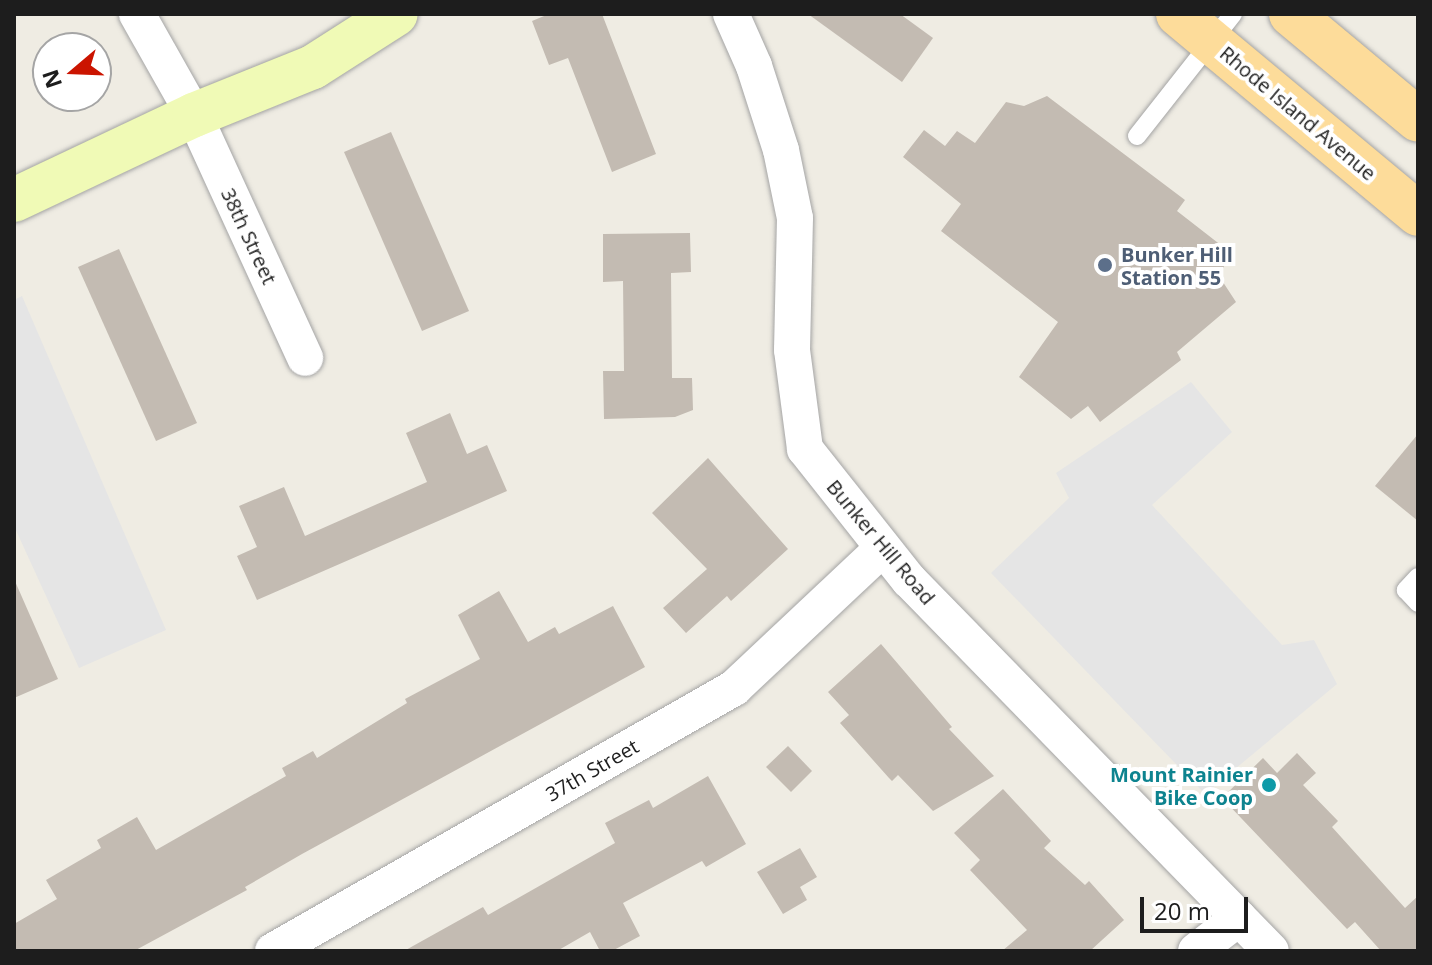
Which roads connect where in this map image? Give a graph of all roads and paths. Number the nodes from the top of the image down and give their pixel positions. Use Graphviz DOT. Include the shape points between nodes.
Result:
graph roads {
  1 [pos="137,14"];
  2 [pos="396,14"];
  3 [pos="731,14"];
  4 [pos="1178,14"];
  5 [pos="1291,14"];
  6 [pos="1222,28"];
  7 [pos="194,115"];
  8 [pos="1418,120"];
  9 [pos="1137,136"];
  10 [pos="14,200"];
  11 [pos="1418,214"];
  12 [pos="305,358"];
  13 [pos="882,549"];
  14 [pos="1418,577"];
  15 [pos="1418,603"];
  16 [pos="1239,918"];
  17 [pos="273,951"];
  18 [pos="1196,951"];
  19 [pos="1271,951"];
  1 -- 7 [label="street, 38th Street"];
  2 -- 7 [label="main road" via="313,67"];
  3 -- 13 [label="street, Bunker Hill Road" via="781,150 795,218 792,350 805,449"];
  4 -- 6 [label="main road, Rhode Island Avenue"];
  5 -- 8 [label="main road"];
  6 -- 9 [label="lane"];
  6 -- 11 [label="main road, Rhode Island Avenue"];
  7 -- 10 [label="main road"];
  7 -- 12 [label="street, 38th Street"];
  13 -- 16 [label="street, Bunker Hill Road"];
  13 -- 17 [label="street, 37th Street" via="734,688"];
  14 -- 15 [label="lane" via="1406,590"];
  16 -- 18 [label="street"];
  16 -- 19 [label="street, Bunker Hill Road"];
}
